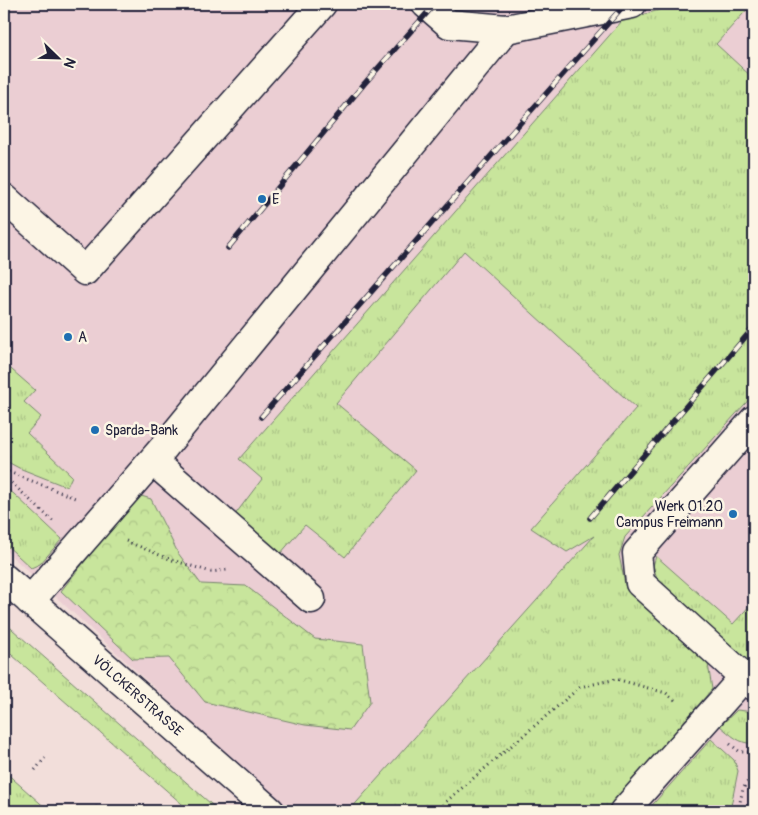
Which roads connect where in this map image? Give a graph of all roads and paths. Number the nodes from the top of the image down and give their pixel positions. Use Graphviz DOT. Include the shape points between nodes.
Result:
graph roads {
  1 [pos="322,4"];
  2 [pos="426,4"];
  3 [pos="632,4"];
  4 [pos="506,29"];
  5 [pos="4,198"];
  6 [pos="754,420"];
  7 [pos="153,461"];
  8 [pos="4,470"];
  9 [pos="4,476"];
  10 [pos="105,515"];
  11 [pos="78,546"];
  12 [pos="233,569"];
  13 [pos="4,578"];
  14 [pos="310,599"];
  15 [pos="30,601"];
  16 [pos="749,681"];
  17 [pos="703,722"];
  18 [pos="754,752"];
  19 [pos="45,758"];
  20 [pos="35,770"];
  21 [pos="754,771"];
  22 [pos="99,805"];
  23 [pos="93,811"];
  24 [pos="270,811"];
  25 [pos="435,811"];
  26 [pos="624,811"];
  27 [pos="738,811"];
  1 -- 5 [label="street" via="85,271"];
  2 -- 4 [label="street" via="449,24"];
  3 -- 4 [label="street"];
  4 -- 7 [label="street"];
  6 -- 16 [label="street" via="637,553 640,583"];
  7 -- 10 [label="street"];
  7 -- 14 [label="street"];
  8 -- 10 [label="path" via="87,503"];
  9 -- 11 [label="path"];
  10 -- 11 [label="street"];
  10 -- 12 [label="path" via="125,541 210,572"];
  11 -- 15 [label="street"];
  13 -- 15 [label="street, VÖLCKERSTRASSE"];
  15 -- 24 [label="street, VÖLCKERSTRASSE"];
  16 -- 17 [label="street"];
  17 -- 18 [label="path" via="740,752"];
  17 -- 25 [label="path" via="666,693 616,679 580,687"];
  17 -- 26 [label="street"];
  19 -- 20 [label="path"];
  21 -- 27 [label="path" via="742,789"];
  22 -- 23 [label="path"];
}
